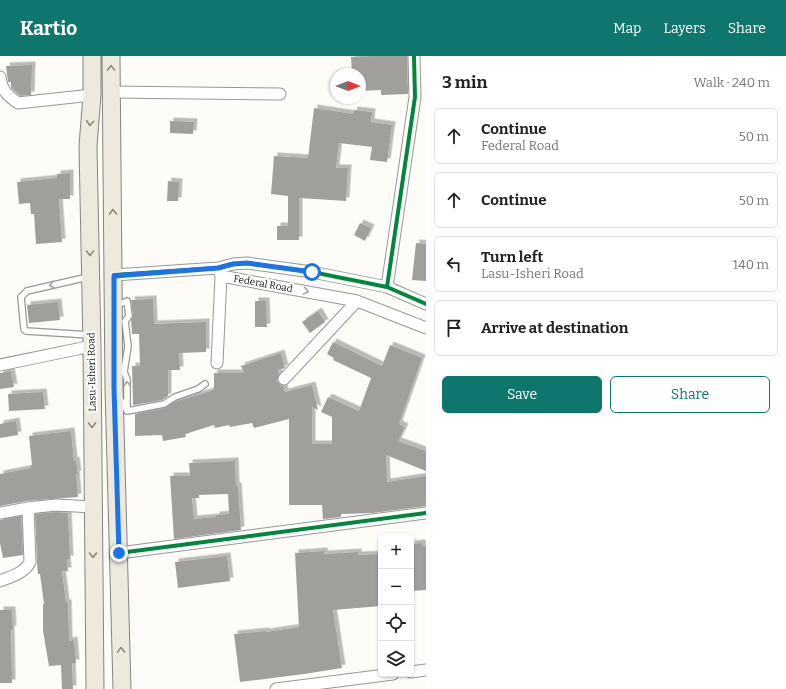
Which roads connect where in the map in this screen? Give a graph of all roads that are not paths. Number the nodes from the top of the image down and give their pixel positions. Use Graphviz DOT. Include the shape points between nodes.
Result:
graph roads {
  1 [pos="92,56"];
  2 [pos="111,56"];
  3 [pos="414,56"];
  4 [pos="0,77"];
  5 [pos="112,92"];
  6 [pos="280,94"];
  7 [pos="92,95"];
  8 [pos="219,272"];
  9 [pos="90,276"];
  10 [pos="114,276"];
  11 [pos="387,287"];
  12 [pos="357,300"];
  13 [pos="426,304"];
  14 [pos="114,306"];
  15 [pos="426,328"];
  16 [pos="91,340"];
  17 [pos="217,363"];
  18 [pos="0,365"];
  19 [pos="284,379"];
  20 [pos="204,384"];
  21 [pos="114,388"];
  22 [pos="127,411"];
  23 [pos="93,507"];
  24 [pos="28,508"];
  25 [pos="0,513"];
  26 [pos="426,513"];
  27 [pos="119,553"];
  28 [pos="0,581"];
  29 [pos="426,670"];
  30 [pos="414,672"];
  31 [pos="378,676"];
  32 [pos="95,689"];
  33 [pos="122,689"];
  34 [pos="276,689"];
  1 -- 7 [label="main road, Lasu-Isheri Road"];
  5 -- 2 [label="main road, one-way"];
  3 -- 11 [label="street" via="415,97"];
  4 -- 7 [label="street" via="1,86 8,96 18,103"];
  5 -- 6 [label="street"];
  10 -- 5 [label="main road, one-way"];
  7 -- 9 [label="main road, Lasu-Isheri Road, one-way" via="88,146"];
  8 -- 10 [label="street"];
  8 -- 11 [label="street, Federal Road" via="233,264 247,263 312,272"];
  8 -- 12 [label="street, Federal Road, one-way"];
  8 -- 17 [label="street"];
  9 -- 16 [label="main road, Lasu-Isheri Road"];
  9 -- 16 [label="lane, one-way" via="27,291 21,297 26,331"];
  10 -- 14 [label="main road"];
  11 -- 13 [label="street, Federal Road"];
  12 -- 15 [label="street, Federal Road"];
  12 -- 19 [label="street"];
  14 -- 21 [label="main road"];
  22 -- 14 [label="lane, one-way" via="127,379 124,372 128,346 125,321 129,316 127,301"];
  16 -- 18 [label="street"];
  16 -- 23 [label="main road, Lasu-Isheri Road, one-way"];
  20 -- 22 [label="lane" via="164,404"];
  21 -- 22 [label="lane"];
  21 -- 27 [label="main road"];
  23 -- 24 [label="street" via="56,505"];
  23 -- 32 [label="main road, Lasu-Isheri Road, one-way"];
  24 -- 25 [label="street"];
  24 -- 28 [label="street" via="30,562 22,571"];
  26 -- 27 [label="street"];
  33 -- 27 [label="main road, one-way"];
  29 -- 30 [label="street"];
  31 -- 34 [label="street"];
}
